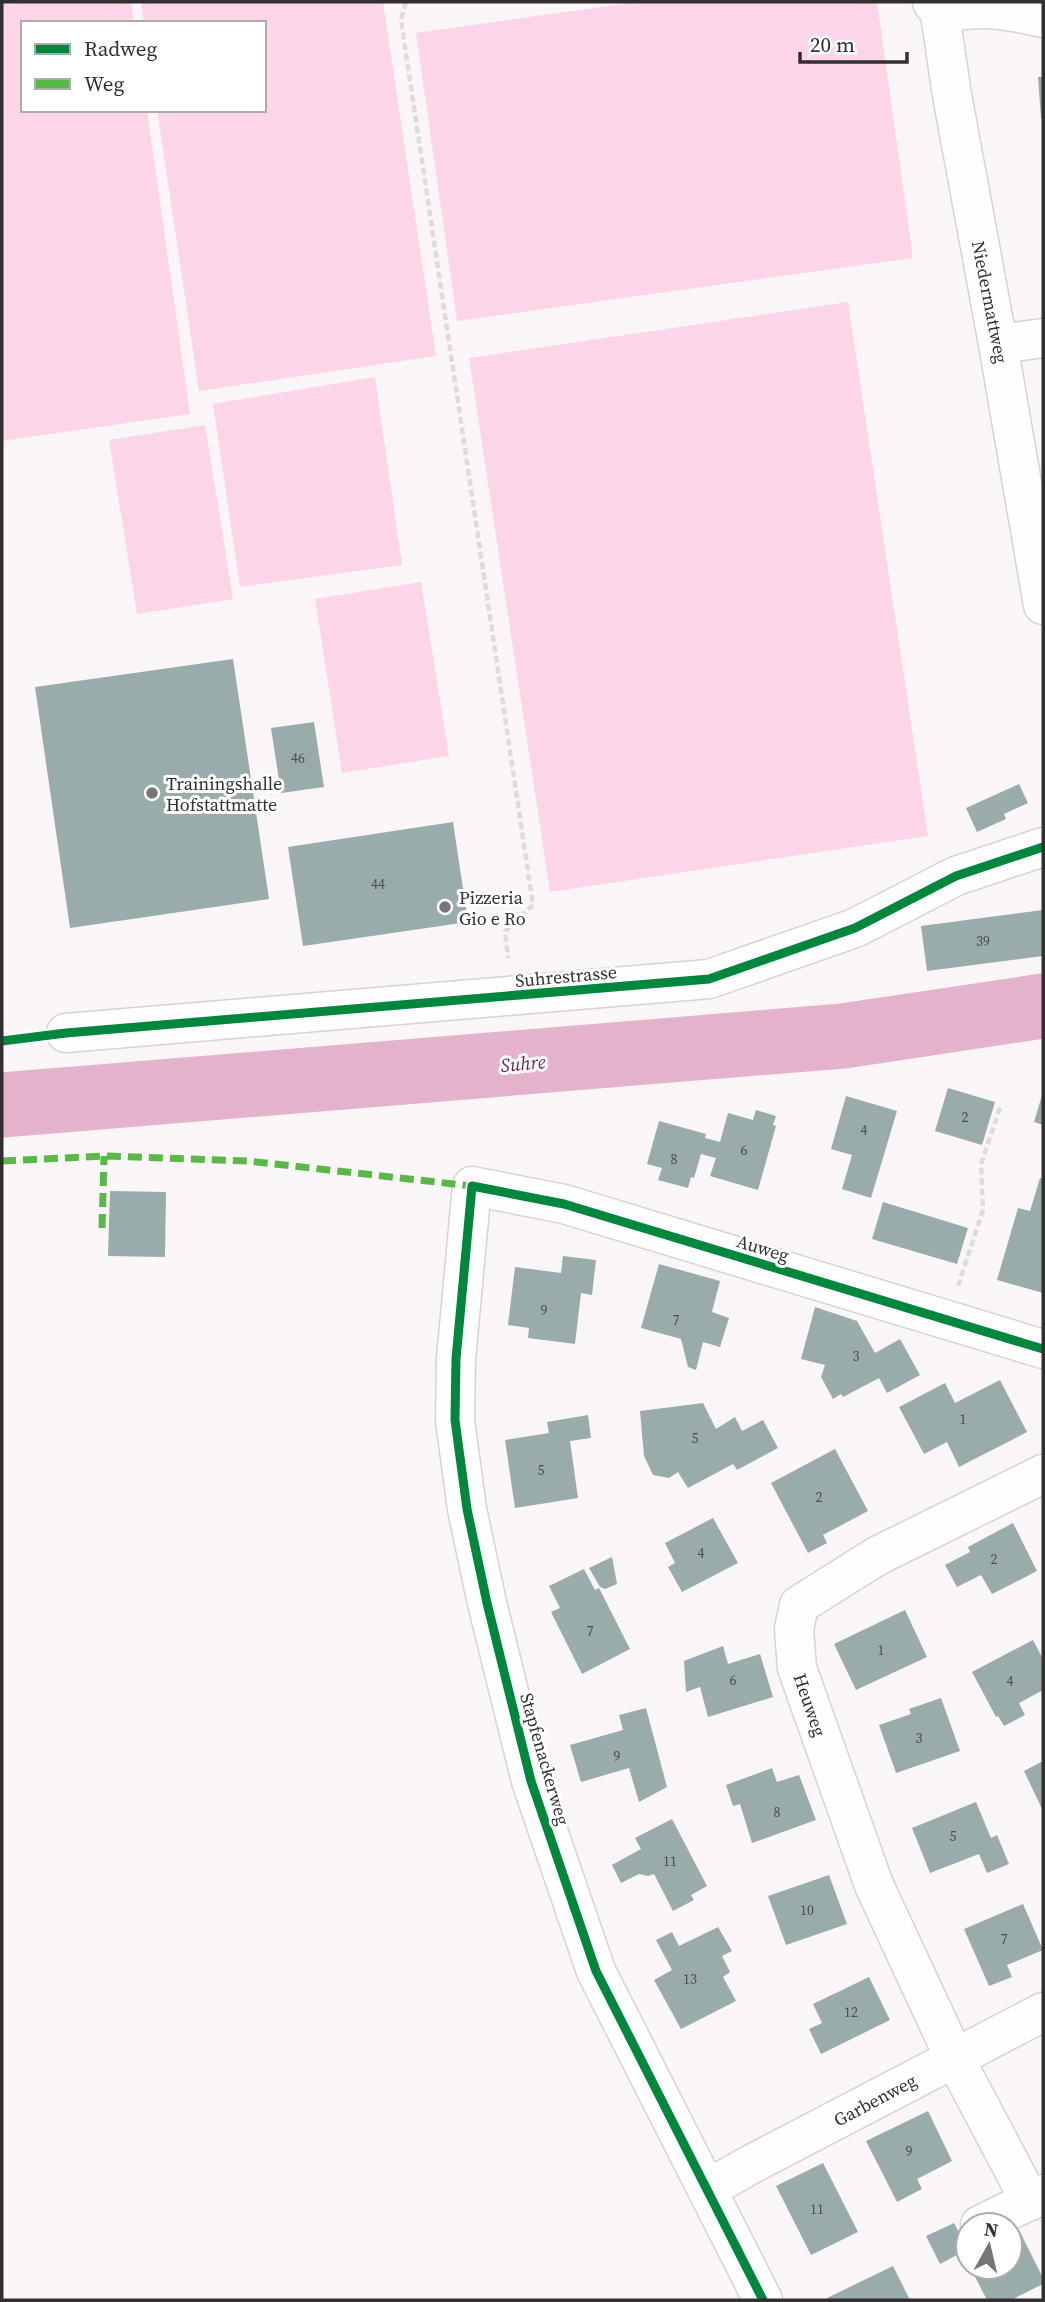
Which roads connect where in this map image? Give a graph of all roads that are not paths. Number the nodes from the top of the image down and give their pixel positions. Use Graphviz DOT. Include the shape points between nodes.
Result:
graph roads {
  1 [pos="936,8"];
  2 [pos="1043,18"];
  3 [pos="1043,338"];
  4 [pos="998,344"];
  5 [pos="1043,605"];
  6 [pos="1043,847"];
  7 [pos="66,1033"];
  8 [pos="472,1186"];
  9 [pos="1043,1349"];
  10 [pos="1043,1474"];
  11 [pos="1043,2012"];
  12 [pos="954,2057"];
  13 [pos="708,2189"];
  14 [pos="1036,2198"];
  15 [pos="1009,2211"];
  16 [pos="763,2300"];
  1 -- 2 [label="street" via="1002,8"];
  1 -- 4 [label="street, Niedermattweg"];
  3 -- 4 [label="street"];
  4 -- 5 [label="street, Niedermattweg"];
  6 -- 7 [label="street, Suhrestrasse" via="956,876 855,928 709,979"];
  8 -- 9 [label="street, Auweg" via="564,1204"];
  8 -- 13 [label="street, Stapfenackerweg" via="455,1420 487,1604 531,1781 596,1971"];
  10 -- 12 [label="street, Heuweg" via="877,1556 799,1605 794,1629 797,1668 874,1885"];
  11 -- 12 [label="street, Garbenweg"];
  12 -- 13 [label="street, Garbenweg"];
  12 -- 14 [label="street, Heuweg"];
  13 -- 16 [label="street, Stapfenackerweg"];
  14 -- 15 [label="street"];
}
